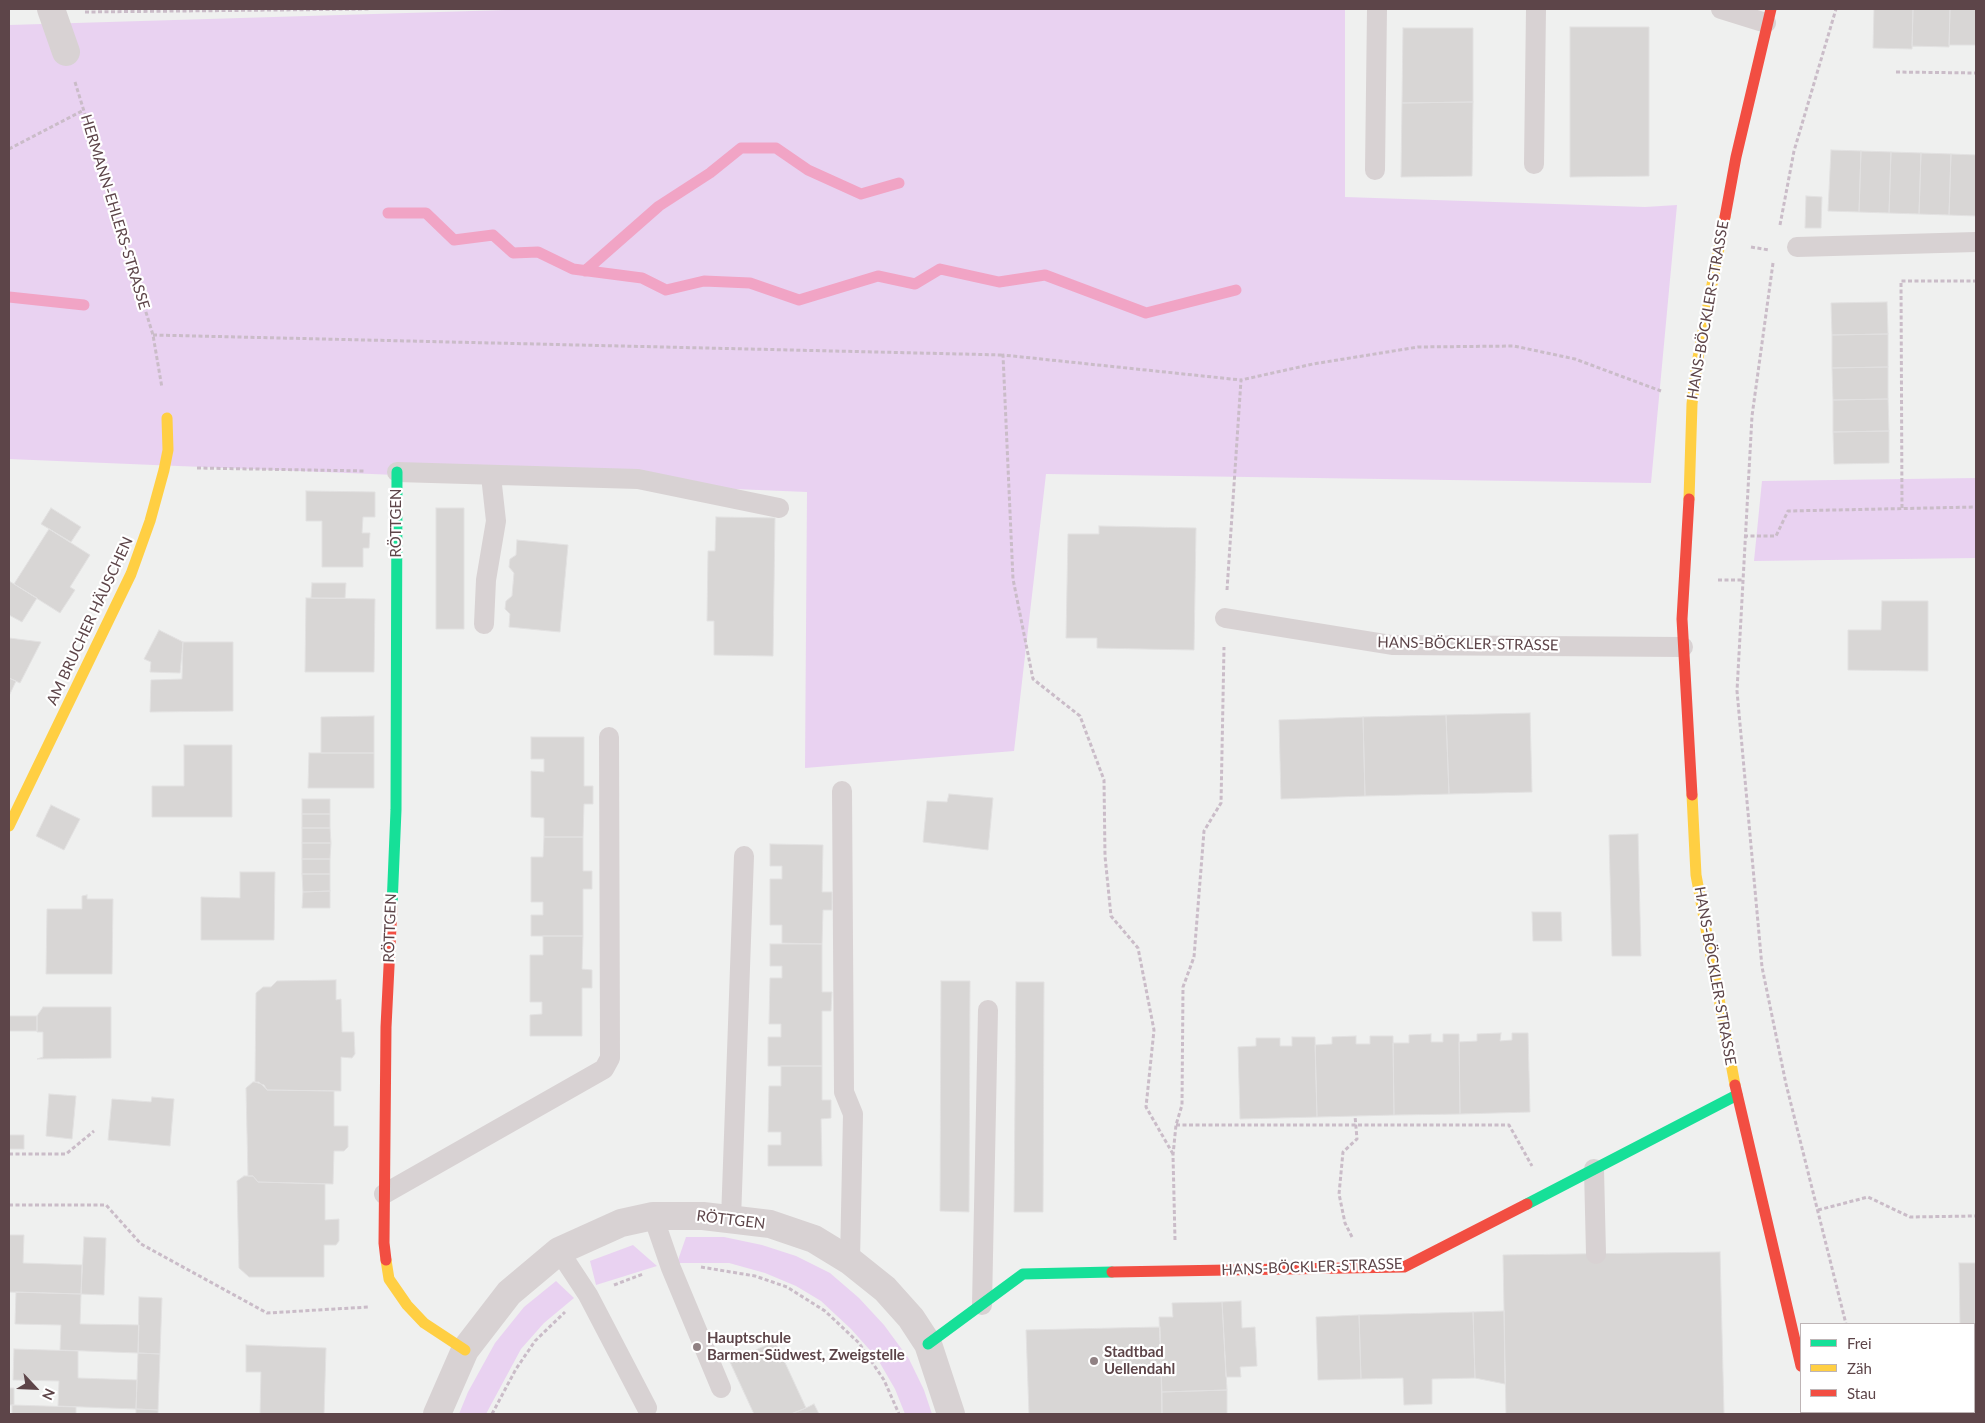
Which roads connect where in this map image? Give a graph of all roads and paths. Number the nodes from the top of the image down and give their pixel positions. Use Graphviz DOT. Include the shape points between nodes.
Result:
graph roads {
  1 [pos="322,9"];
  2 [pos="370,9"];
  3 [pos="1377,9"];
  4 [pos="1536,9"];
  5 [pos="1721,9"];
  6 [pos="1836,9"];
  7 [pos="52,11"];
  8 [pos="1768,16"];
  9 [pos="66,52"];
  10 [pos="1896,72"];
  11 [pos="1976,74"];
  12 [pos="84,110"];
  13 [pos="9,149"];
  14 [pos="1534,164"];
  15 [pos="1375,170"];
  16 [pos="1778,232"];
  17 [pos="1976,242"];
  18 [pos="1796,247"];
  19 [pos="1773,260"];
  20 [pos="1976,281"];
  21 [pos="153,335"];
  22 [pos="1003,355"];
  23 [pos="1241,380"];
  24 [pos="1661,390"];
  25 [pos="167,418"];
  26 [pos="205,468"];
  27 [pos="397,472"];
  28 [pos="491,476"];
  29 [pos="1976,507"];
  30 [pos="780,508"];
  31 [pos="1902,508"];
  32 [pos="1744,536"];
  33 [pos="1225,618"];
  34 [pos="484,624"];
  35 [pos="1683,647"];
  36 [pos="609,738"];
  37 [pos="842,790"];
  38 [pos="9,826"];
  39 [pos="744,856"];
  40 [pos="988,1010"];
  41 [pos="1737,1095"];
  42 [pos="1355,1116"];
  43 [pos="1176,1125"];
  44 [pos="1356,1125"];
  45 [pos="94,1131"];
  46 [pos="9,1154"];
  47 [pos="1173,1155"];
  48 [pos="1594,1169"];
  49 [pos="1547,1193"];
  50 [pos="384,1194"];
  51 [pos="9,1206"];
  52 [pos="1818,1210"];
  53 [pos="653,1216"];
  54 [pos="1976,1216"];
  55 [pos="731,1219"];
  56 [pos="558,1252"];
  57 [pos="1596,1254"];
  58 [pos="850,1261"];
  59 [pos="1367,1269"];
  60 [pos="1175,1270"];
  61 [pos="407,1305"];
  62 [pos="982,1306"];
  63 [pos="1846,1323"];
  64 [pos="928,1344"];
  65 [pos="465,1350"];
  66 [pos="1800,1362"];
  67 [pos="721,1388"];
  68 [pos="647,1408"];
  69 [pos="437,1414"];
  70 [pos="951,1414"];
  1 -- 2 [label="path"];
  1 -- 7 [label="path"];
  3 -- 15 [label="lane"];
  4 -- 14 [label="lane"];
  5 -- 8 [label="lane"];
  6 -- 16 [label="path" via="1794,151"];
  7 -- 9 [label="street"];
  8 -- 35 [label="street, HANS-BÖCKLER-STRASSE" via="1736,157 1697,363 1692,404"];
  9 -- 12 [label="path, HERMANN-EHLERS-STRASSE"];
  10 -- 11 [label="path"];
  12 -- 13 [label="path"];
  12 -- 21 [label="path, HERMANN-EHLERS-STRASSE"];
  17 -- 18 [label="lane"];
  19 -- 32 [label="path" via="1752,416"];
  20 -- 31 [label="path" via="1901,280"];
  21 -- 22 [label="path"];
  21 -- 25 [label="path, HERMANN-EHLERS-STRASSE"];
  22 -- 23 [label="path"];
  22 -- 47 [label="path" via="1013,579 1033,679 1080,716 1104,780 1105,856 1111,916 1138,948 1154,1030 1146,1107"];
  23 -- 24 [label="path" via="1313,364 1418,347 1514,346 1575,360"];
  23 -- 33 [label="path"];
  25 -- 38 [label="street, AM BRUCHER HÄUSCHEN" via="168,450 164,470 131,574"];
  26 -- 27 [label="path"];
  27 -- 28 [label="lane"];
  27 -- 50 [label="street, RÖTTGEN" via="396,810 386,1028"];
  28 -- 30 [label="lane" via="638,480"];
  28 -- 34 [label="lane" via="496,521 486,580"];
  29 -- 31 [label="path"];
  31 -- 32 [label="path" via="1788,511 1776,536"];
  32 -- 52 [label="path" via="1737,691 1762,967 1786,1084"];
  33 -- 35 [label="lane, HANS-BÖCKLER-STRASSE" via="1392,645"];
  33 -- 43 [label="path" via="1220,803 1204,831 1194,957 1183,987 1182,1105"];
  35 -- 41 [label="street, HANS-BÖCKLER-STRASSE" via="1696,875"];
  36 -- 50 [label="lane" via="610,1058 604,1069"];
  37 -- 58 [label="lane" via="844,1092 853,1114"];
  39 -- 55 [label="lane"];
  40 -- 62 [label="lane"];
  41 -- 48 [label="street, HANS-BÖCKLER-STRASSE"];
  41 -- 66 [label="street, HANS-BÖCKLER-STRASSE"];
  42 -- 44 [label="path"];
  43 -- 44 [label="path"];
  43 -- 47 [label="path"];
  44 -- 49 [label="path" via="1509,1125"];
  44 -- 59 [label="path" via="1357,1138 1343,1152 1340,1194 1345,1223"];
  45 -- 46 [label="path" via="66,1154"];
  47 -- 60 [label="path"];
  48 -- 49 [label="street, HANS-BÖCKLER-STRASSE"];
  48 -- 57 [label="lane"];
  49 -- 59 [label="street, HANS-BÖCKLER-STRASSE" via="1404,1267"];
  50 -- 61 [label="street, RÖTTGEN" via="384,1243 389,1279"];
  51 -- 61 [label="path" via="106,1205 141,1244 267,1313"];
  52 -- 54 [label="path" via="1868,1196 1910,1217"];
  52 -- 63 [label="path"];
  53 -- 55 [label="street, RÖTTGEN"];
  53 -- 56 [label="street, RÖTTGEN" via="621,1223"];
  53 -- 67 [label="lane"];
  55 -- 58 [label="street, RÖTTGEN" via="770,1224 814,1239"];
  56 -- 65 [label="street, RÖTTGEN" via="509,1293"];
  56 -- 68 [label="lane" via="588,1295"];
  58 -- 64 [label="street, RÖTTGEN" via="885,1289 911,1318"];
  59 -- 60 [label="street, HANS-BÖCKLER-STRASSE"];
  60 -- 62 [label="street, HANS-BÖCKLER-STRASSE" via="1023,1274"];
  61 -- 65 [label="street, RÖTTGEN" via="424,1323"];
  62 -- 64 [label="street, HANS-BÖCKLER-STRASSE"];
  64 -- 70 [label="street, RÖTTGEN"];
  65 -- 69 [label="street, RÖTTGEN"];
}
